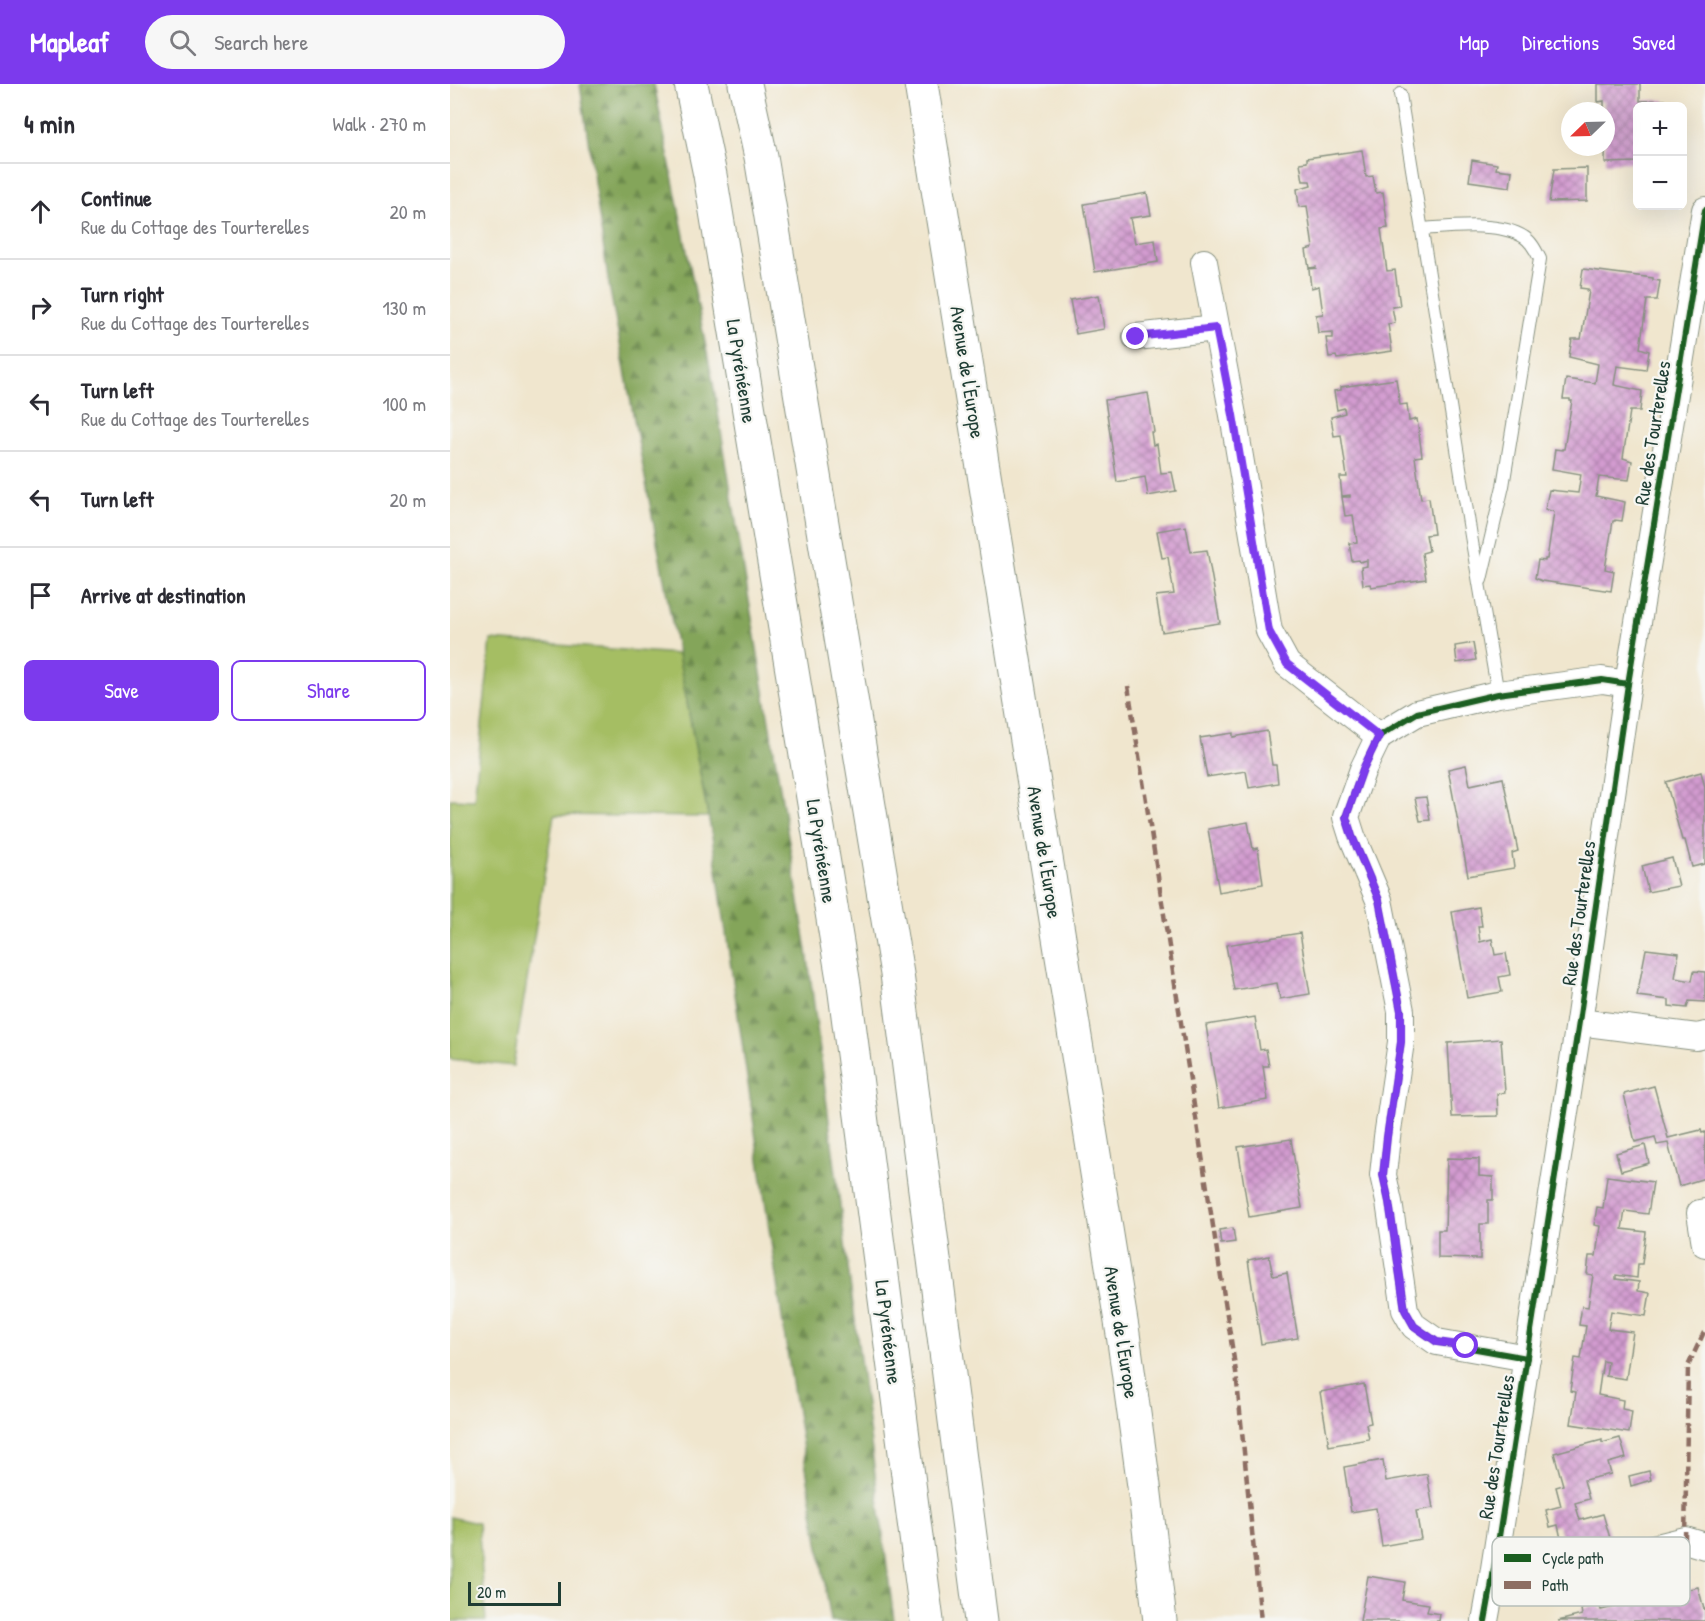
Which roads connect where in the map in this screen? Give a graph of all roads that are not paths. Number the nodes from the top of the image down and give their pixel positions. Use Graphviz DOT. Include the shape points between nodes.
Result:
graph roads {
  1 [pos="691,84"];
  2 [pos="745,84"];
  3 [pos="921,84"];
  4 [pos="1401,94"];
  5 [pos="1705,210"];
  6 [pos="1422,229"];
  7 [pos="1204,262"];
  8 [pos="1216,328"];
  9 [pos="1136,337"];
  10 [pos="1480,584"];
  11 [pos="1628,684"];
  12 [pos="1498,693"];
  13 [pos="1379,736"];
  14 [pos="1579,1022"];
  15 [pos="1705,1035"];
  16 [pos="1705,1212"];
  17 [pos="1705,1244"];
  18 [pos="1527,1358"];
  19 [pos="1499,1537"];
  20 [pos="1690,1542"];
  21 [pos="1705,1546"];
  22 [pos="1492,1582"];
  23 [pos="1491,1588"];
  24 [pos="927,1621"];
  25 [pos="981,1621"];
  26 [pos="1160,1621"];
  27 [pos="1485,1621"];
  1 -- 24 [label="main road, La Pyrénéenne" via="710,175 844,985"];
  2 -- 25 [label="main road" via="761,157 897,974"];
  3 -- 26 [label="main road, Avenue de l'Europe" via="1123,1334"];
  4 -- 6 [label="lane"];
  5 -- 11 [label="street, Rue des Tourterelles"];
  6 -- 10 [label="lane"];
  6 -- 10 [label="lane" via="1505,229 1524,237 1540,259 1503,486"];
  7 -- 8 [label="street"];
  8 -- 9 [label="street"];
  8 -- 13 [label="street" via="1269,631 1287,664"];
  10 -- 12 [label="lane"];
  11 -- 12 [label="street" via="1602,680"];
  11 -- 14 [label="street, Rue des Tourterelles"];
  12 -- 13 [label="street" via="1417,713"];
  13 -- 18 [label="street" via="1346,817 1379,900 1401,1011 1401,1042 1383,1175 1405,1310 1414,1326 1437,1342"];
  14 -- 15 [label="street"];
  14 -- 18 [label="street, Rue des Tourterelles"];
  16 -- 17 [label="street" via="1700,1213"];
  18 -- 19 [label="street, Rue des Tourterelles"];
  20 -- 21 [label="street"];
  22 -- 23 [label="street, Rue des Tourterelles"];
  23 -- 27 [label="street, Rue des Tourterelles"];
}
